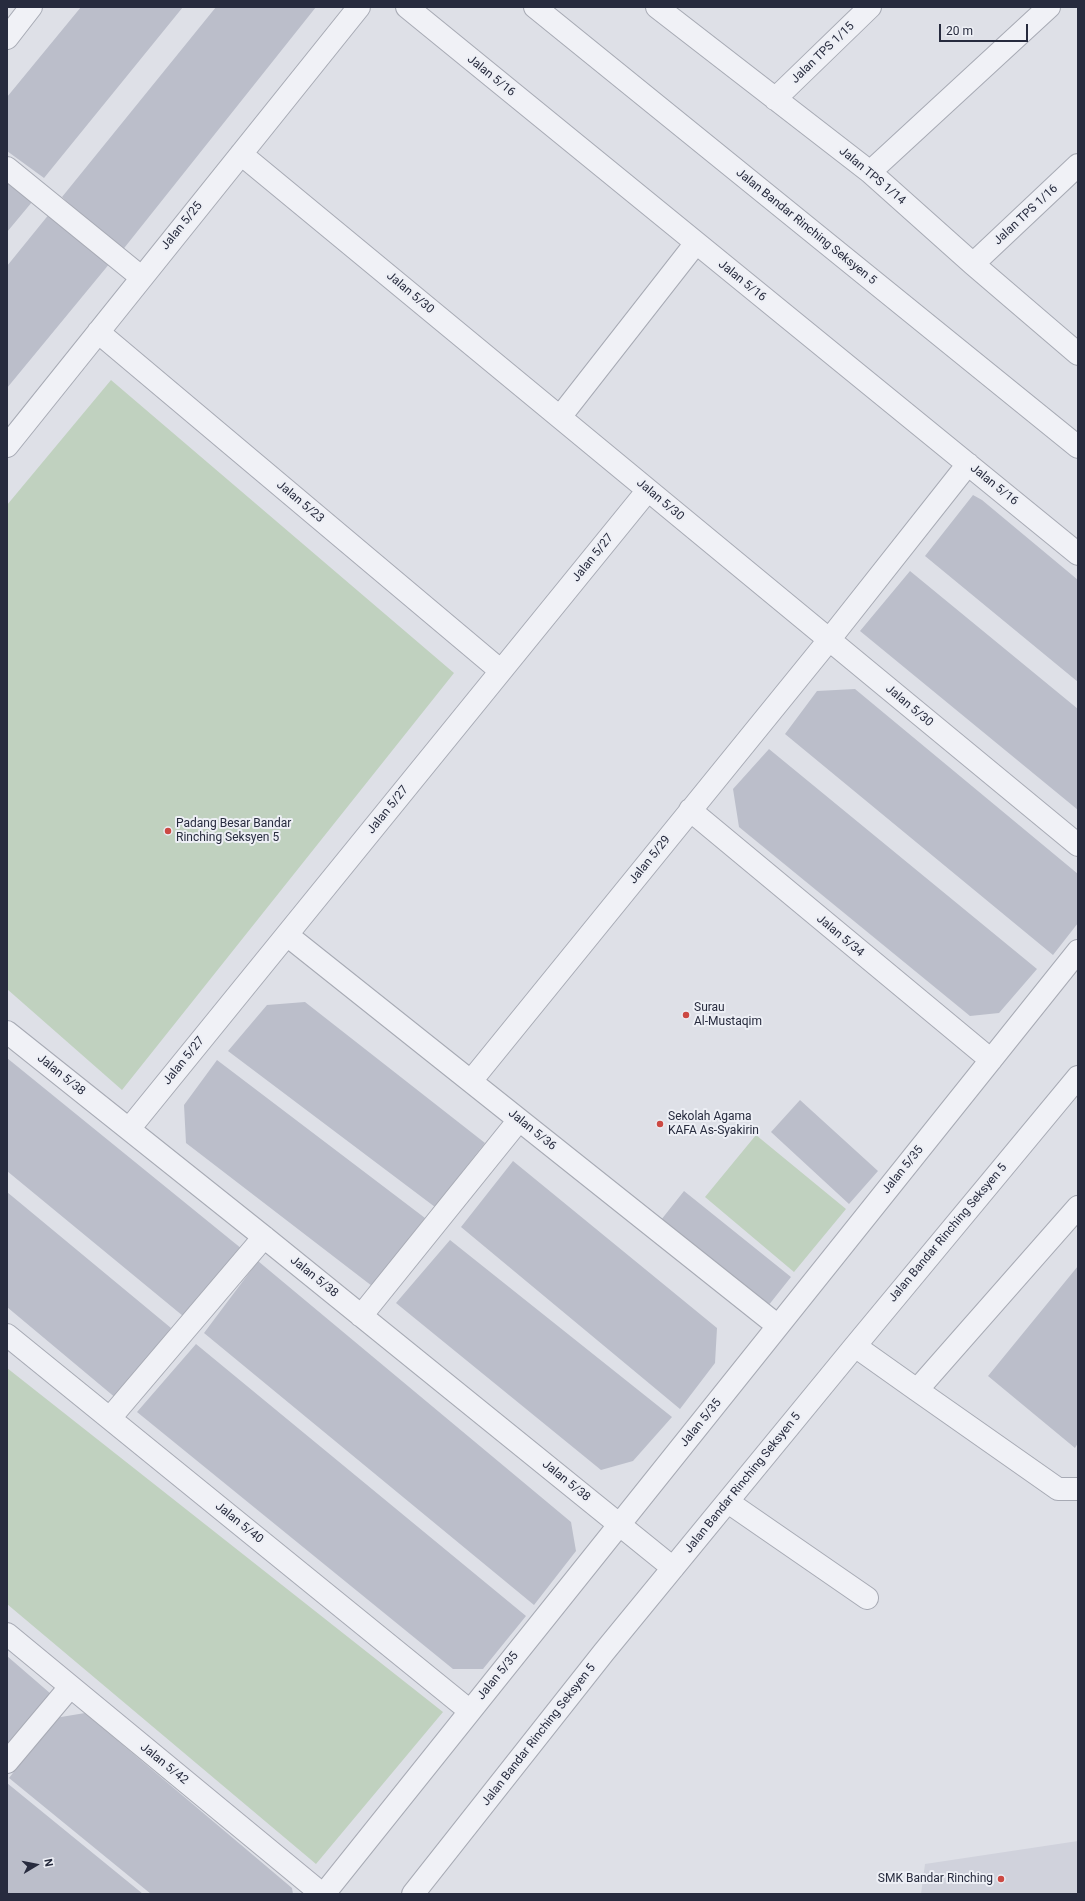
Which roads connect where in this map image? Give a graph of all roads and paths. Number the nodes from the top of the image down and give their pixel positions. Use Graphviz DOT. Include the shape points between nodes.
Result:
graph roads {
  1 [pos="31,7"];
  2 [pos="358,7"];
  3 [pos="407,7"];
  4 [pos="535,7"];
  5 [pos="657,7"];
  6 [pos="870,7"];
  7 [pos="1049,7"];
  8 [pos="7,38"];
  9 [pos="775,99"];
  10 [pos="242,154"];
  11 [pos="1078,165"];
  12 [pos="7,168"];
  13 [pos="870,172"];
  14 [pos="696,243"];
  15 [pos="973,264"];
  16 [pos="141,277"];
  17 [pos="98,332"];
  18 [pos="1076,349"];
  19 [pos="560,417"];
  20 [pos="7,446"];
  21 [pos="1078,447"];
  22 [pos="968,464"];
  23 [pos="648,490"];
  24 [pos="1078,554"];
  25 [pos="829,640"];
  26 [pos="501,671"];
  27 [pos="690,810"];
  28 [pos="1078,846"];
  29 [pos="287,934"];
  30 [pos="1078,951"];
  31 [pos="7,1032"];
  32 [pos="991,1060"];
  33 [pos="1078,1076"];
  34 [pos="471,1081"];
  35 [pos="519,1120"];
  36 [pos="129,1129"];
  37 [pos="1078,1208"];
  38 [pos="264,1237"];
  39 [pos="362,1316"];
  40 [pos="778,1326"];
  41 [pos="7,1335"];
  42 [pos="855,1346"];
  43 [pos="917,1390"];
  44 [pos="110,1418"];
  45 [pos="1078,1489"];
  46 [pos="728,1502"];
  47 [pos="620,1524"];
  48 [pos="673,1568"];
  49 [pos="867,1598"];
  50 [pos="7,1634"];
  51 [pos="70,1687"];
  52 [pos="470,1711"];
  53 [pos="7,1762"];
  54 [pos="323,1894"];
  55 [pos="412,1894"];
  1 -- 8 [label="street"];
  2 -- 10 [label="street, Jalan 5/25"];
  3 -- 14 [label="street, Jalan 5/16"];
  4 -- 21 [label="street, Jalan Bandar Rinching Seksyen 5"];
  5 -- 9 [label="street, Jalan TPS 1/14"];
  6 -- 9 [label="street, Jalan TPS 1/15"];
  7 -- 13 [label="street"];
  9 -- 13 [label="street, Jalan TPS 1/14"];
  10 -- 16 [label="street, Jalan 5/25"];
  10 -- 19 [label="street, Jalan 5/30"];
  11 -- 15 [label="street, Jalan TPS 1/16"];
  12 -- 16 [label="street"];
  13 -- 15 [label="street, Jalan TPS 1/14"];
  14 -- 19 [label="street"];
  14 -- 22 [label="street, Jalan 5/16"];
  15 -- 18 [label="street, Jalan TPS 1/14"];
  16 -- 17 [label="street, Jalan 5/25"];
  17 -- 20 [label="street, Jalan 5/25"];
  17 -- 26 [label="street, Jalan 5/23"];
  19 -- 23 [label="street, Jalan 5/30"];
  22 -- 24 [label="street, Jalan 5/16"];
  22 -- 25 [label="street, Jalan 5/29"];
  23 -- 25 [label="street, Jalan 5/30"];
  23 -- 26 [label="street, Jalan 5/27"];
  25 -- 27 [label="street, Jalan 5/29"];
  25 -- 28 [label="street, Jalan 5/30"];
  26 -- 29 [label="street, Jalan 5/27"];
  27 -- 32 [label="street, Jalan 5/34"];
  27 -- 34 [label="street, Jalan 5/29"];
  29 -- 34 [label="street, Jalan 5/36"];
  29 -- 36 [label="street, Jalan 5/27"];
  30 -- 32 [label="street, Jalan 5/35"];
  31 -- 36 [label="street, Jalan 5/38"];
  32 -- 40 [label="street, Jalan 5/35"];
  33 -- 42 [label="street, Jalan Bandar Rinching Seksyen 5"];
  34 -- 35 [label="street, Jalan 5/36"];
  35 -- 39 [label="street"];
  35 -- 40 [label="street, Jalan 5/36"];
  36 -- 38 [label="street, Jalan 5/38"];
  37 -- 43 [label="street"];
  38 -- 39 [label="street, Jalan 5/38"];
  38 -- 44 [label="street"];
  39 -- 47 [label="street, Jalan 5/38"];
  40 -- 47 [label="street, Jalan 5/35"];
  41 -- 44 [label="street, Jalan 5/40"];
  42 -- 43 [label="street"];
  42 -- 46 [label="street, Jalan Bandar Rinching Seksyen 5"];
  43 -- 45 [label="street" via="1058,1489"];
  44 -- 52 [label="street, Jalan 5/40"];
  46 -- 48 [label="street, Jalan Bandar Rinching Seksyen 5"];
  46 -- 49 [label="street"];
  47 -- 48 [label="street, Jalan 5/38"];
  47 -- 52 [label="street, Jalan 5/35"];
  48 -- 55 [label="street, Jalan Bandar Rinching Seksyen 5"];
  50 -- 51 [label="street, Jalan 5/42"];
  51 -- 53 [label="street"];
  51 -- 54 [label="street, Jalan 5/42"];
  52 -- 54 [label="street, Jalan 5/35"];
}
